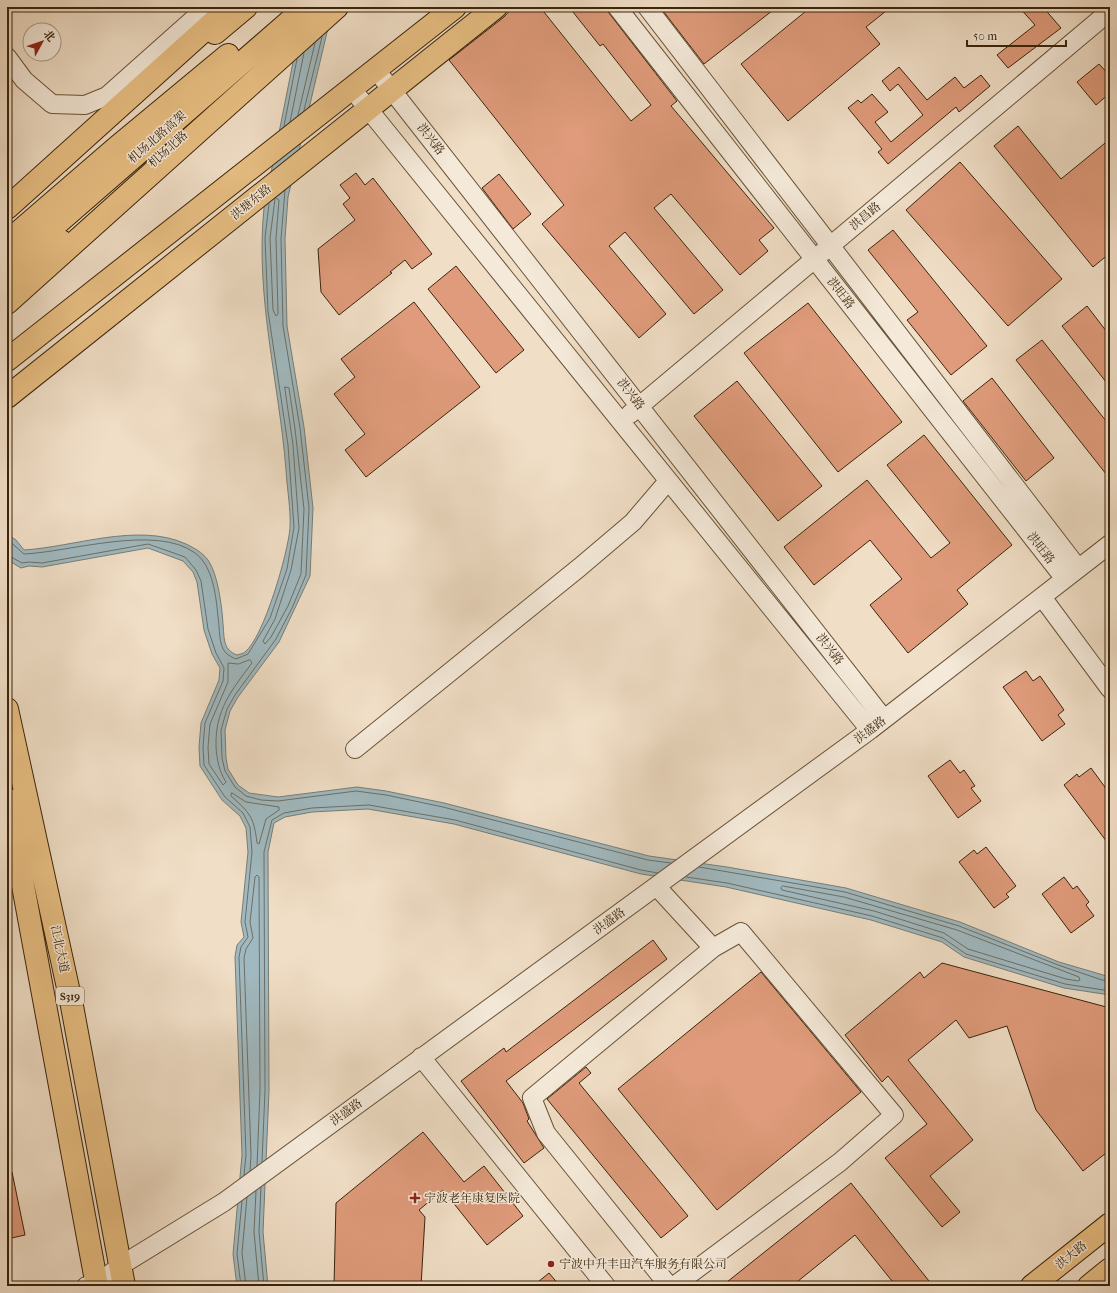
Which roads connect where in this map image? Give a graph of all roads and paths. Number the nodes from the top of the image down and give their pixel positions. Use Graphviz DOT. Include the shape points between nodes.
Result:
graph roads {
  1 [pos="208,7"];
  2 [pos="230,7"];
  3 [pos="246,7"];
  4 [pos="286,7"];
  5 [pos="306,7"];
  6 [pos="331,7"];
  7 [pos="337,7"];
  8 [pos="455,7"];
  9 [pos="496,7"];
  10 [pos="617,7"];
  11 [pos="647,7"];
  12 [pos="1106,13"];
  13 [pos="7,57"];
  14 [pos="376,70"];
  15 [pos="352,89"];
  16 [pos="392,90"];
  17 [pos="368,109"];
  18 [pos="7,209"];
  19 [pos="7,242"];
  20 [pos="830,246"];
  21 [pos="814,259"];
  22 [pos="7,267"];
  23 [pos="7,293"];
  24 [pos="7,303"];
  25 [pos="7,360"];
  26 [pos="7,397"];
  27 [pos="640,406"];
  28 [pos="621,422"];
  29 [pos="668,481"];
  30 [pos="1110,544"];
  31 [pos="1071,574"];
  32 [pos="1042,597"];
  33 [pos="1110,689"];
  34 [pos="7,709"];
  35 [pos="884,719"];
  36 [pos="870,730"];
  37 [pos="355,749"];
  38 [pos="7,799"];
  39 [pos="14,871"];
  40 [pos="662,882"];
  41 [pos="713,948"];
  42 [pos="421,1057"];
  43 [pos="1110,1224"];
  44 [pos="1110,1269"];
  45 [pos="122,1276"];
  46 [pos="94,1285"];
  47 [pos="606,1286"];
  48 [pos="669,1286"];
  49 [pos="674,1286"];
  50 [pos="1032,1286"];
  51 [pos="1089,1286"];
  1 -- 13 [label="street" via="107,96 85,105 52,104 24,80"];
  2 -- 18 [label="main road"];
  3 -- 18 [label="main road"];
  4 -- 19 [label="main road, 机场北路高架"];
  5 -- 22 [label="main road, 机场北路高架"];
  6 -- 23 [label="main road, 机场北路" via="29,268"];
  7 -- 24 [label="main road"];
  8 -- 14 [label="main road"];
  9 -- 16 [label="main road, 洪塘东路"];
  10 -- 21 [label="street, 洪旺路"];
  11 -- 20 [label="street, 洪旺路"];
  12 -- 20 [label="street, 洪昌路"];
  14 -- 15 [label="main road"];
  14 -- 16 [label="street, 洪兴路"];
  15 -- 17 [label="street, 洪兴路"];
  15 -- 25 [label="main road"];
  16 -- 17 [label="main road, 洪塘东路"];
  16 -- 27 [label="street, 洪兴路"];
  17 -- 26 [label="main road, 洪塘东路"];
  17 -- 28 [label="street, 洪兴路"];
  20 -- 21 [label="street, 洪昌路"];
  20 -- 31 [label="street, 洪旺路"];
  21 -- 27 [label="street, 洪昌路"];
  21 -- 31 [label="street, 洪旺路"];
  27 -- 28 [label="street, 洪昌路"];
  27 -- 35 [label="street, 洪兴路"];
  28 -- 29 [label="street, 洪兴路"];
  29 -- 36 [label="street, 洪兴路"];
  29 -- 37 [label="street" via="633,522"];
  30 -- 31 [label="street, 洪盛路"];
  31 -- 32 [label="street, 洪盛路"];
  32 -- 33 [label="street"];
  32 -- 35 [label="street, 洪盛路"];
  34 -- 45 [label="main road, 江北大道 / S319" via="72,1006"];
  35 -- 36 [label="street, 洪盛路"];
  36 -- 40 [label="street, 洪盛路"];
  38 -- 39 [label="main road, 江北大道 / S319"];
  39 -- 46 [label="main road, 江北大道 / S319"];
  40 -- 41 [label="street"];
  40 -- 42 [label="street, 洪盛路"];
  41 -- 48 [label="street" via="532,1098 546,1133"];
  41 -- 49 [label="street" via="741,932 894,1115 840,1162"];
  42 -- 45 [label="street, 洪盛路"];
  42 -- 47 [label="street"];
  43 -- 50 [label="main road, 洪大路"];
  44 -- 51 [label="main road"];
  45 -- 46 [label="street, 洪盛路"];
}
